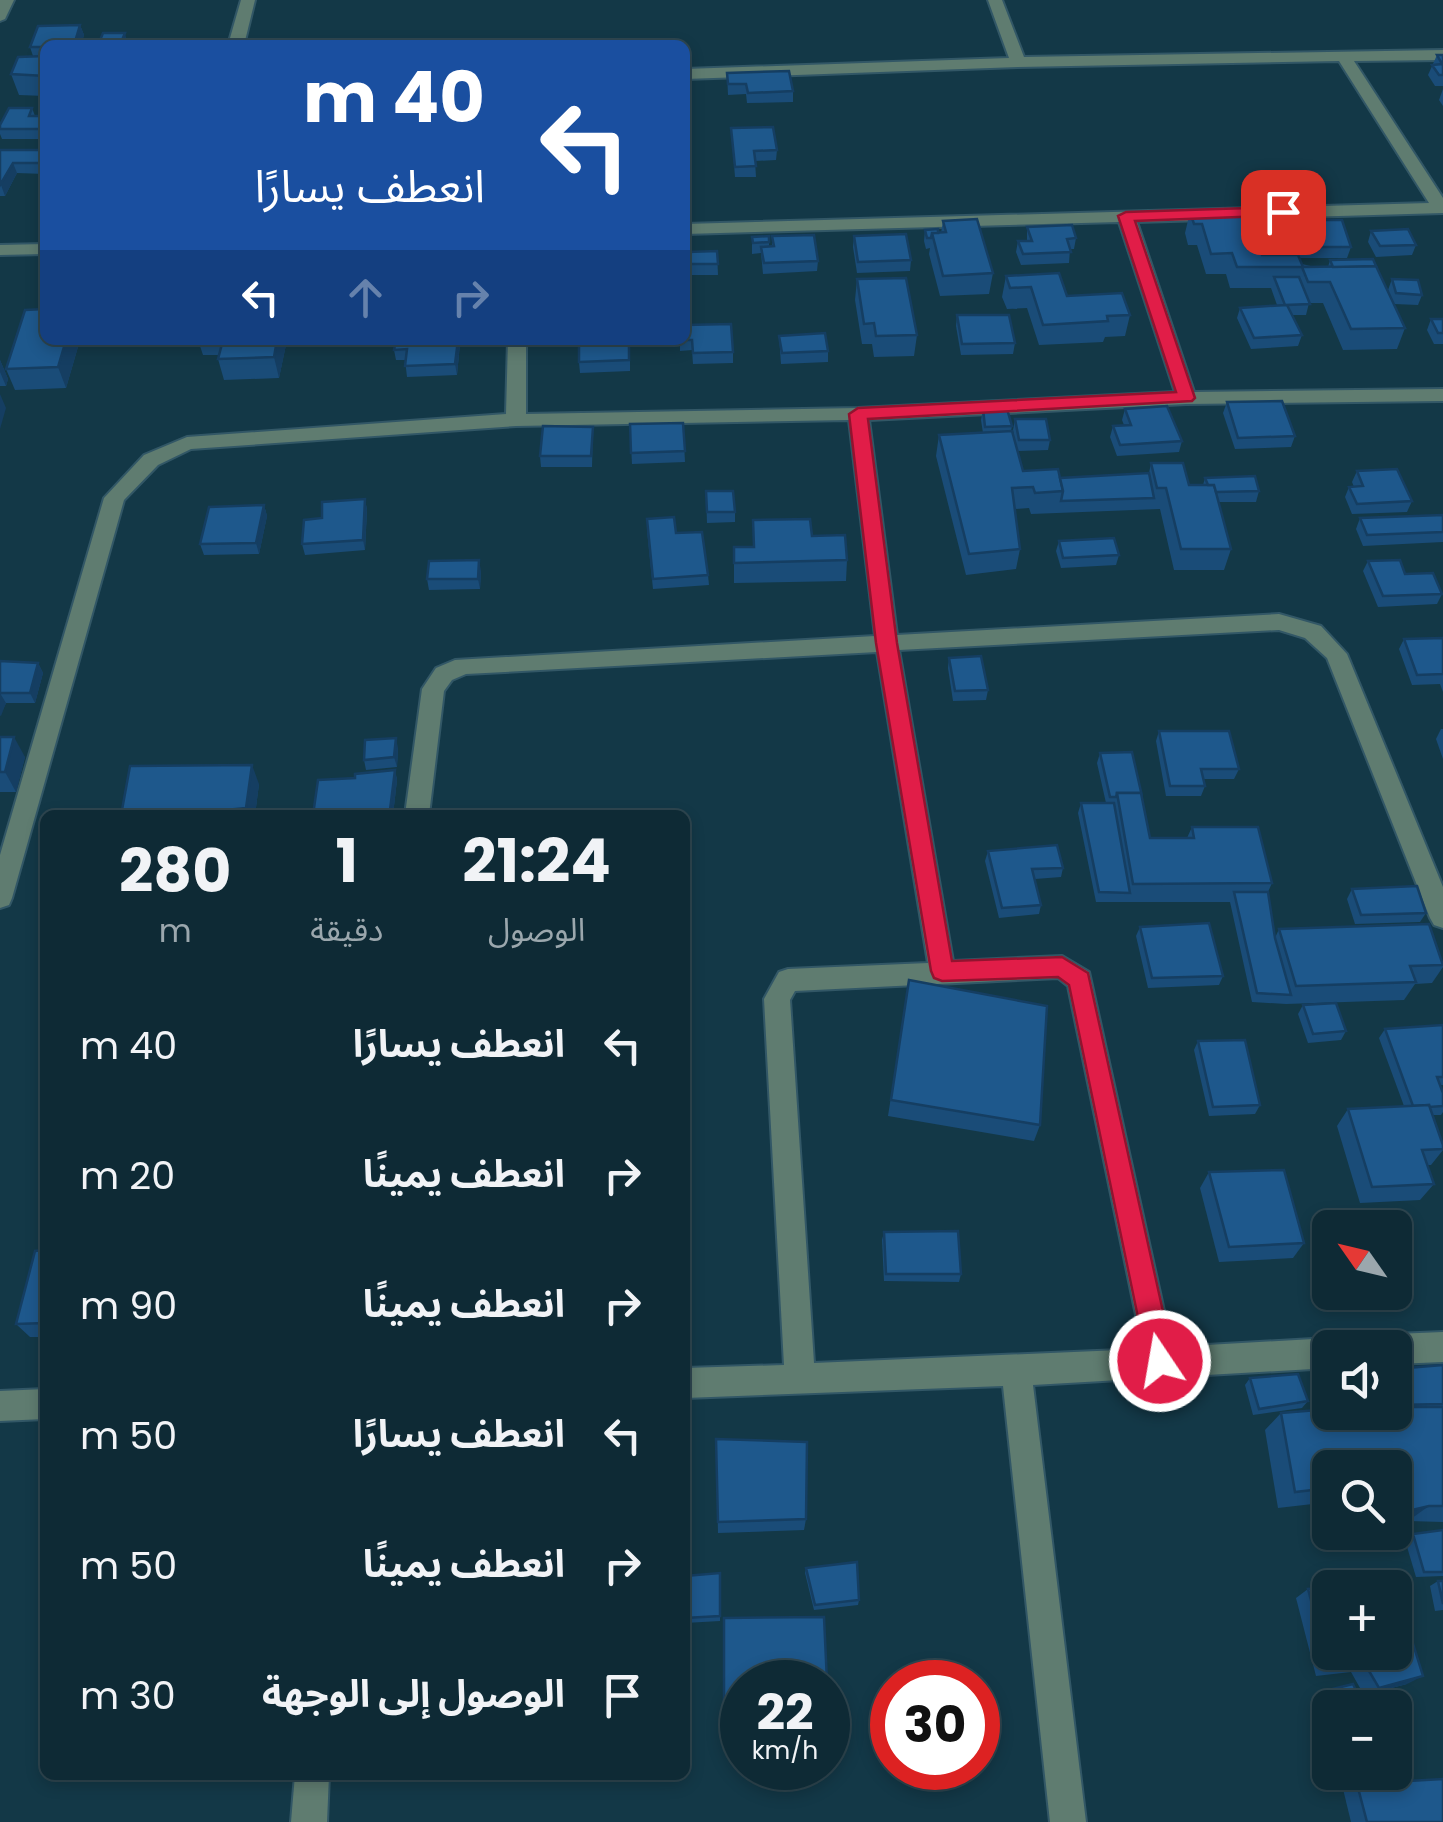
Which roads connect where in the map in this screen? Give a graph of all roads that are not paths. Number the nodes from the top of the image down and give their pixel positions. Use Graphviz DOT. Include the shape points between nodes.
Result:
graph roads {
  1 [pos="7,0"];
  2 [pos="248,0"];
  3 [pos="995,0"];
  4 [pos="0,16"];
  5 [pos="237,40"];
  6 [pos="1443,55"];
  7 [pos="1344,57"];
  8 [pos="1018,62"];
  9 [pos="690,74"];
  10 [pos="1442,208"];
  11 [pos="1126,216"];
  12 [pos="690,225"];
  13 [pos="40,249"];
  14 [pos="0,250"];
  15 [pos="517,345"];
  16 [pos="1443,395"];
  17 [pos="1186,398"];
  18 [pos="858,414"];
  19 [pos="516,420"];
  20 [pos="886,643"];
  21 [pos="418,810"];
  22 [pos="6,850"];
  23 [pos="0,898"];
  24 [pos="1443,918"];
  25 [pos="942,971"];
  26 [pos="1443,1347"];
  27 [pos="1412,1348"];
  28 [pos="1312,1353"];
  29 [pos="1160,1361"];
  30 [pos="1016,1371"];
  31 [pos="800,1380"];
  32 [pos="690,1383"];
  33 [pos="40,1404"];
  34 [pos="0,1406"];
  35 [pos="312,1780"];
  36 [pos="308,1822"];
  37 [pos="1068,1822"];
  1 -- 4 [label="street"];
  2 -- 5 [label="street"];
  3 -- 8 [label="street"];
  6 -- 7 [label="street"];
  7 -- 8 [label="street"];
  7 -- 10 [label="street"];
  8 -- 9 [label="street"];
  10 -- 11 [label="street"];
  11 -- 12 [label="street"];
  11 -- 17 [label="street"];
  13 -- 14 [label="street"];
  15 -- 19 [label="street"];
  16 -- 17 [label="street"];
  17 -- 18 [label="street"];
  18 -- 19 [label="street"];
  18 -- 20 [label="street"];
  19 -- 22 [label="street" via="186,443 134,474 114,498"];
  20 -- 21 [label="street" via="463,666 444,674 434,689"];
  20 -- 24 [label="street" via="1279,622 1314,632 1336,654"];
  20 -- 25 [label="street"];
  22 -- 23 [label="street"];
  25 -- 29 [label="street" via="1062,967 1080,980"];
  25 -- 31 [label="street" via="788,980 780,989"];
  26 -- 27 [label="street"];
  28 -- 29 [label="street"];
  29 -- 30 [label="street"];
  30 -- 31 [label="street"];
  30 -- 37 [label="street"];
  31 -- 32 [label="street"];
  33 -- 34 [label="street"];
  35 -- 36 [label="street"];
}
